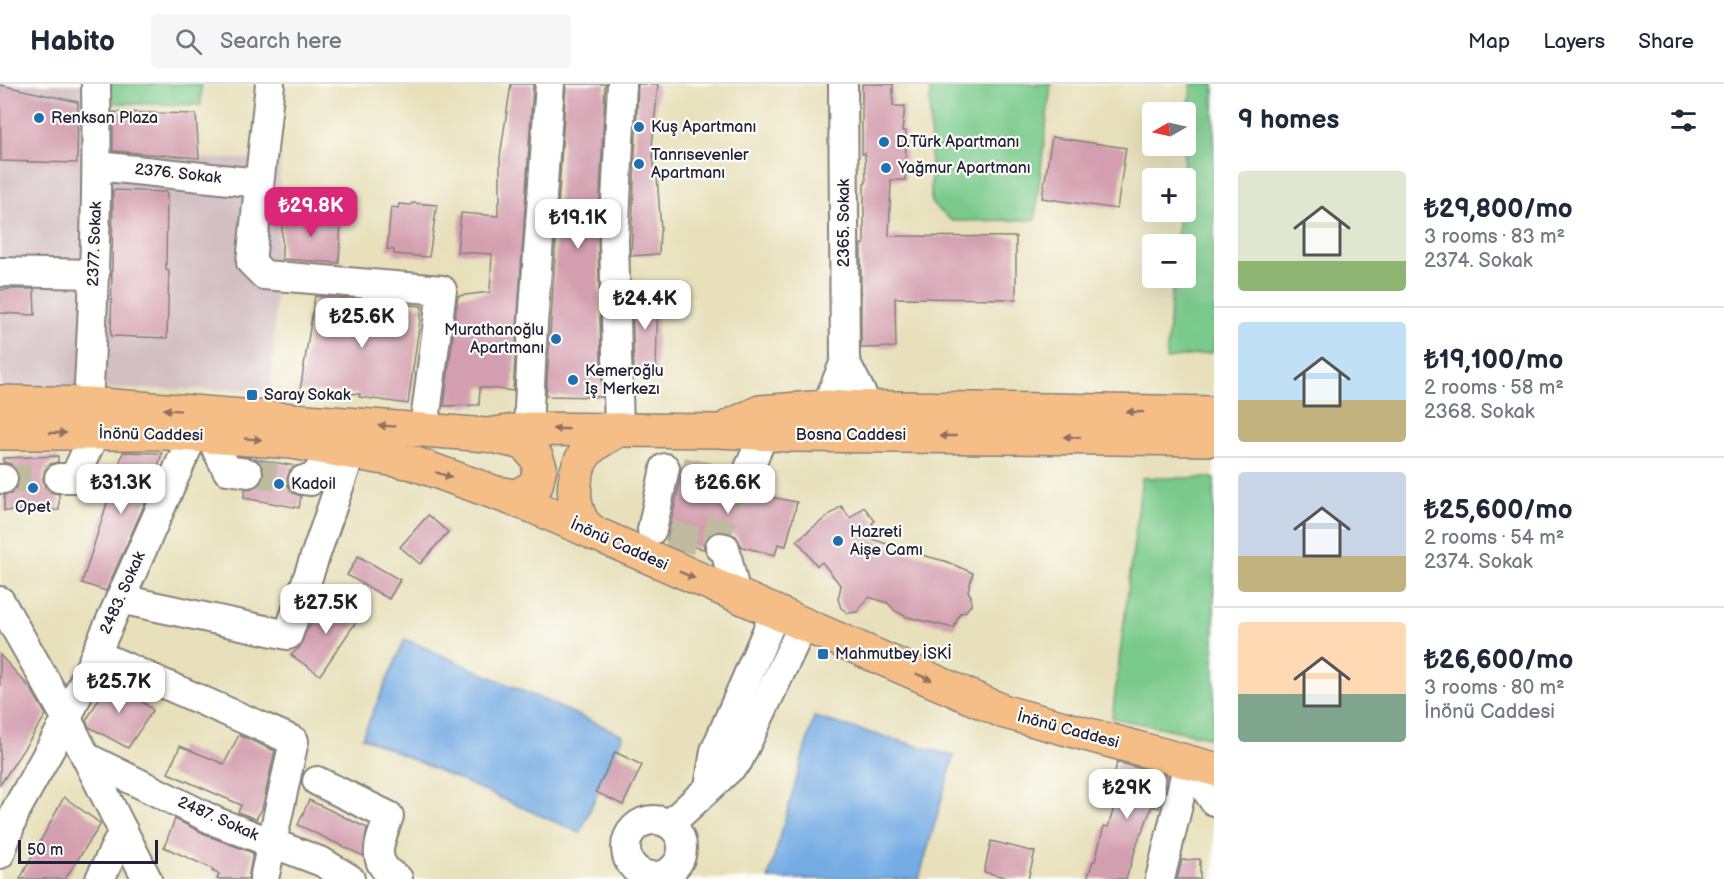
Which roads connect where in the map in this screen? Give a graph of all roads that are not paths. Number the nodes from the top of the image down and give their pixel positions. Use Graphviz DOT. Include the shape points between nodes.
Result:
graph roads {
  1 [pos="96,84"];
  2 [pos="270,84"];
  3 [pos="549,84"];
  4 [pos="622,84"];
  5 [pos="843,84"];
  6 [pos="97,166"];
  7 [pos="259,183"];
  8 [pos="0,272"];
  9 [pos="95,274"];
  10 [pos="845,361"];
  11 [pos="0,402"];
  12 [pos="868,406"];
  13 [pos="825,407"];
  14 [pos="1049,410"];
  15 [pos="1209,413"];
  16 [pos="92,419"];
  17 [pos="424,429"];
  18 [pos="528,429"];
  19 [pos="632,430"];
  20 [pos="719,431"];
  21 [pos="0,433"];
  22 [pos="776,434"];
  23 [pos="201,435"];
  24 [pos="488,435"];
  25 [pos="1006,436"];
  26 [pos="1153,438"];
  27 [pos="1214,439"];
  28 [pos="344,451"];
  29 [pos="248,473"];
  30 [pos="58,478"];
  31 [pos="303,480"];
  32 [pos="735,481"];
  33 [pos="494,493"];
  34 [pos="607,540"];
  35 [pos="720,547"];
  36 [pos="736,596"];
  37 [pos="120,599"];
  38 [pos="0,601"];
  39 [pos="789,619"];
  40 [pos="96,654"];
  41 [pos="67,719"];
  42 [pos="86,757"];
  43 [pos="1201,766"];
  44 [pos="316,781"];
  45 [pos="1214,801"];
  46 [pos="670,824"];
  47 [pos="123,831"];
  48 [pos="271,843"];
  49 [pos="0,854"];
  50 [pos="684,869"];
  51 [pos="624,872"];
  52 [pos="99,879"];
  53 [pos="147,879"];
  54 [pos="264,879"];
  55 [pos="350,879"];
  56 [pos="398,879"];
  57 [pos="1160,879"];
  1 -- 6 [label="street, 2377. Sokak"];
  2 -- 7 [label="street"];
  3 -- 18 [label="street"];
  4 -- 19 [label="street" via="614,240"];
  5 -- 10 [label="street, 2365. Sokak"];
  6 -- 7 [label="street, 2376. Sokak"];
  6 -- 9 [label="street, 2377. Sokak"];
  7 -- 17 [label="street" via="251,262 264,274 442,290"];
  8 -- 9 [label="street"];
  9 -- 16 [label="street, 2377. Sokak"];
  10 -- 12 [label="street, 2365. Sokak"];
  10 -- 13 [label="street, 2365. Sokak"];
  11 -- 16 [label="main road, İnönü Caddesi"];
  12 -- 13 [label="main road"];
  12 -- 14 [label="main road"];
  13 -- 20 [label="main road" via="760,412"];
  13 -- 22 [label="main road"];
  15 -- 14 [label="main road, one-way"];
  14 -- 25 [label="main road"];
  15 -- 26 [label="main road"];
  17 -- 16 [label="main road, İnönü Caddesi, one-way"];
  21 -- 16 [label="main road, İnönü Caddesi, one-way"];
  16 -- 23 [label="main road, İnönü Caddesi"];
  16 -- 30 [label="street" via="74,478"];
  17 -- 24 [label="main road, İnönü Caddesi"];
  19 -- 18 [label="main road, Bosna Caddesi, one-way"];
  18 -- 24 [label="main road, Bosna Caddesi"];
  19 -- 20 [label="main road, Bosna Caddesi"];
  19 -- 34 [label="main road" via="590,448 577,473 574,488 582,521"];
  19 -- 34 [label="street" via="673,469 661,532"];
  20 -- 22 [label="main road, Bosna Caddesi"];
  25 -- 22 [label="main road, Bosna Caddesi, one-way"];
  22 -- 32 [label="street" via="743,482"];
  23 -- 28 [label="main road, İnönü Caddesi, one-way" via="292,442"];
  23 -- 29 [label="street" via="228,470"];
  23 -- 37 [label="street, 2483. Sokak"];
  24 -- 33 [label="main road" via="524,443 540,467 536,485 527,492 517,496"];
  26 -- 25 [label="main road, Bosna Caddesi, one-way"];
  26 -- 27 [label="main road, Bosna Caddesi"];
  28 -- 31 [label="street" via="310,481"];
  28 -- 33 [label="main road, İnönü Caddesi, one-way" via="412,463"];
  28 -- 37 [label="street" via="288,635"];
  33 -- 34 [label="main road, İnönü Caddesi"];
  34 -- 36 [label="main road, İnönü Caddesi, one-way"];
  35 -- 36 [label="street" via="725,548"];
  36 -- 39 [label="main road, İnönü Caddesi"];
  37 -- 40 [label="street, 2483. Sokak"];
  38 -- 41 [label="street"];
  39 -- 43 [label="main road, İnönü Caddesi, one-way" via="1005,712"];
  39 -- 46 [label="street" via="715,751 709,787"];
  40 -- 41 [label="street, 2483. Sokak"];
  40 -- 48 [label="street" via="294,741"];
  41 -- 42 [label="street"];
  41 -- 49 [label="street, 2483. Sokak" via="15,810"];
  42 -- 47 [label="street"];
  42 -- 48 [label="street, 2487. Sokak" via="217,822"];
  43 -- 45 [label="street"];
  43 -- 57 [label="street"];
  44 -- 56 [label="street" via="389,816 378,855 384,868"];
  46 -- 50 [label="street" via="681,839"];
  46 -- 51 [label="street" via="650,819 633,829 628,837"];
  47 -- 52 [label="street"];
  47 -- 53 [label="street"];
  48 -- 54 [label="street"];
  48 -- 55 [label="street, 2487. Sokak" via="322,862"];
  50 -- 51 [label="street" via="676,867 658,877"];
}
